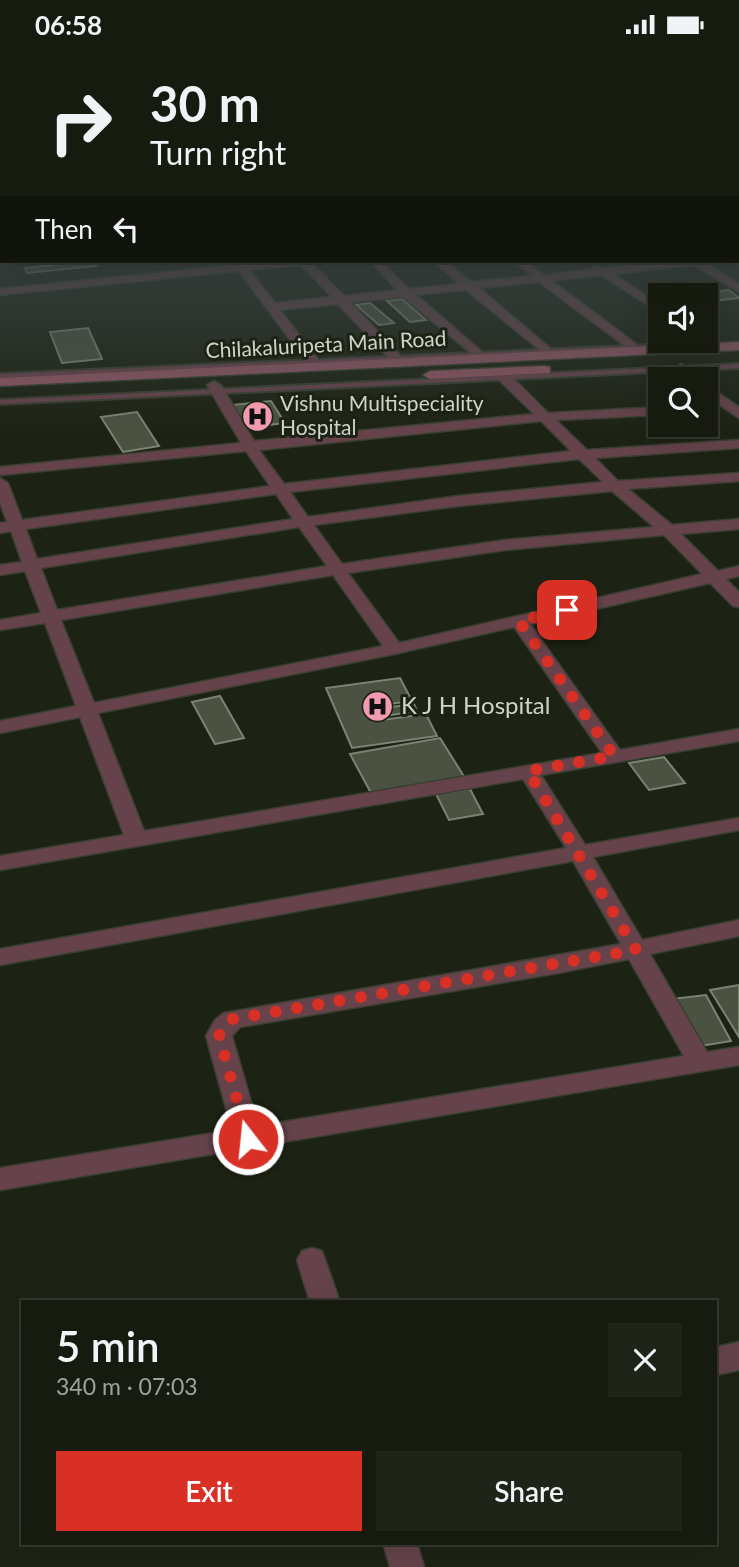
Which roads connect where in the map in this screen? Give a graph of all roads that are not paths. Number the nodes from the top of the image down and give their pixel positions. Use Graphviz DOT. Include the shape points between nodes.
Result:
graph roads {
  1 [pos="22,290"];
  2 [pos="259,290"];
  3 [pos="331,290"];
  4 [pos="403,290"];
  5 [pos="425,290"];
  6 [pos="475,290"];
  7 [pos="557,290"];
  8 [pos="630,290"];
  9 [pos="0,292"];
  10 [pos="405,292"];
  11 [pos="340,300"];
  12 [pos="648,302"];
  13 [pos="273,307"];
  14 [pos="718,343"];
  15 [pos="739,344"];
  16 [pos="648,346"];
  17 [pos="632,347"];
  18 [pos="546,352"];
  19 [pos="477,354"];
  20 [pos="397,358"];
  21 [pos="739,360"];
  22 [pos="314,362"];
  23 [pos="739,366"];
  24 [pos="710,367"];
  25 [pos="648,370"];
  26 [pos="0,376"];
  27 [pos="504,377"];
  28 [pos="0,382"];
  29 [pos="215,388"];
  30 [pos="0,395"];
  31 [pos="718,397"];
  32 [pos="0,402"];
  33 [pos="718,409"];
  34 [pos="736,409"];
  35 [pos="648,412"];
  36 [pos="543,417"];
  37 [pos="739,444"];
  38 [pos="251,448"];
  39 [pos="584,453"];
  40 [pos="0,471"];
  41 [pos="739,477"];
  42 [pos="0,483"];
  43 [pos="614,485"];
  44 [pos="279,488"];
  45 [pos="303,521"];
  46 [pos="739,524"];
  47 [pos="8,527"];
  48 [pos="670,532"];
  49 [pos="32,565"];
  50 [pos="337,569"];
  51 [pos="0,570"];
  52 [pos="739,571"];
  53 [pos="712,577"];
  54 [pos="739,602"];
  55 [pos="52,616"];
  56 [pos="519,621"];
  57 [pos="0,625"];
  58 [pos="394,649"];
  59 [pos="88,710"];
  60 [pos="0,727"];
  61 [pos="739,735"];
  62 [pos="614,756"];
  63 [pos="528,771"];
  64 [pos="739,824"];
  65 [pos="136,838"];
  66 [pos="581,855"];
  67 [pos="0,863"];
  68 [pos="739,928"];
  69 [pos="636,950"];
  70 [pos="0,957"];
  71 [pos="739,1056"];
  72 [pos="701,1063"];
  73 [pos="248,1139"];
  74 [pos="0,1179"];
  75 [pos="312,1260"];
  76 [pos="324,1300"];
  77 [pos="739,1356"];
  78 [pos="717,1361"];
  79 [pos="401,1545"];
  80 [pos="407,1567"];
  1 -- 9 [label="street"];
  2 -- 13 [label="street"];
  3 -- 11 [label="street"];
  4 -- 10 [label="street"];
  5 -- 10 [label="street"];
  6 -- 18 [label="street"];
  7 -- 17 [label="street"];
  8 -- 12 [label="street"];
  10 -- 11 [label="street"];
  10 -- 19 [label="street"];
  11 -- 13 [label="street"];
  11 -- 20 [label="street"];
  13 -- 22 [label="street"];
  14 -- 15 [label="lane"];
  15 -- 28 [label="main road, Chilakaluripeta Main Road"];
  16 -- 17 [label="lane"];
  17 -- 18 [label="lane"];
  18 -- 19 [label="lane"];
  19 -- 20 [label="lane"];
  20 -- 22 [label="lane"];
  21 -- 29 [label="main road, Chilakaluripeta Main Road"];
  22 -- 26 [label="lane"];
  23 -- 24 [label="lane"];
  25 -- 27 [label="lane"];
  27 -- 29 [label="lane"];
  27 -- 36 [label="street"];
  29 -- 30 [label="main road, Chilakaluripeta Main Road"];
  29 -- 32 [label="lane"];
  29 -- 38 [label="street"];
  31 -- 34 [label="street"];
  33 -- 34 [label="street"];
  35 -- 36 [label="street"];
  36 -- 38 [label="street"];
  36 -- 39 [label="street"];
  37 -- 39 [label="street"];
  38 -- 40 [label="street"];
  38 -- 44 [label="street"];
  39 -- 43 [label="street"];
  39 -- 44 [label="street"];
  41 -- 43 [label="street"];
  42 -- 47 [label="street"];
  43 -- 45 [label="street"];
  43 -- 48 [label="street"];
  44 -- 45 [label="street"];
  44 -- 47 [label="street"];
  45 -- 49 [label="street"];
  45 -- 50 [label="street"];
  46 -- 48 [label="street"];
  47 -- 49 [label="street"];
  48 -- 50 [label="street" via="505,545"];
  48 -- 53 [label="street"];
  49 -- 51 [label="street"];
  49 -- 55 [label="street"];
  50 -- 55 [label="street"];
  50 -- 58 [label="street"];
  52 -- 53 [label="street"];
  53 -- 54 [label="street"];
  53 -- 56 [label="street"];
  55 -- 57 [label="street"];
  55 -- 59 [label="street"];
  56 -- 58 [label="street"];
  56 -- 62 [label="street"];
  58 -- 59 [label="street"];
  59 -- 60 [label="street"];
  59 -- 65 [label="street"];
  61 -- 62 [label="street"];
  62 -- 63 [label="street"];
  63 -- 65 [label="street"];
  63 -- 66 [label="street"];
  64 -- 66 [label="street"];
  65 -- 67 [label="street"];
  66 -- 69 [label="street"];
  66 -- 70 [label="street"];
  68 -- 69 [label="street"];
  69 -- 72 [label="street"];
  69 -- 73 [label="street" via="233,1019 219,1036"];
  71 -- 72 [label="street"];
  72 -- 73 [label="street"];
  73 -- 74 [label="street"];
  75 -- 76 [label="street"];
  77 -- 78 [label="street"];
  79 -- 80 [label="street"];
}
